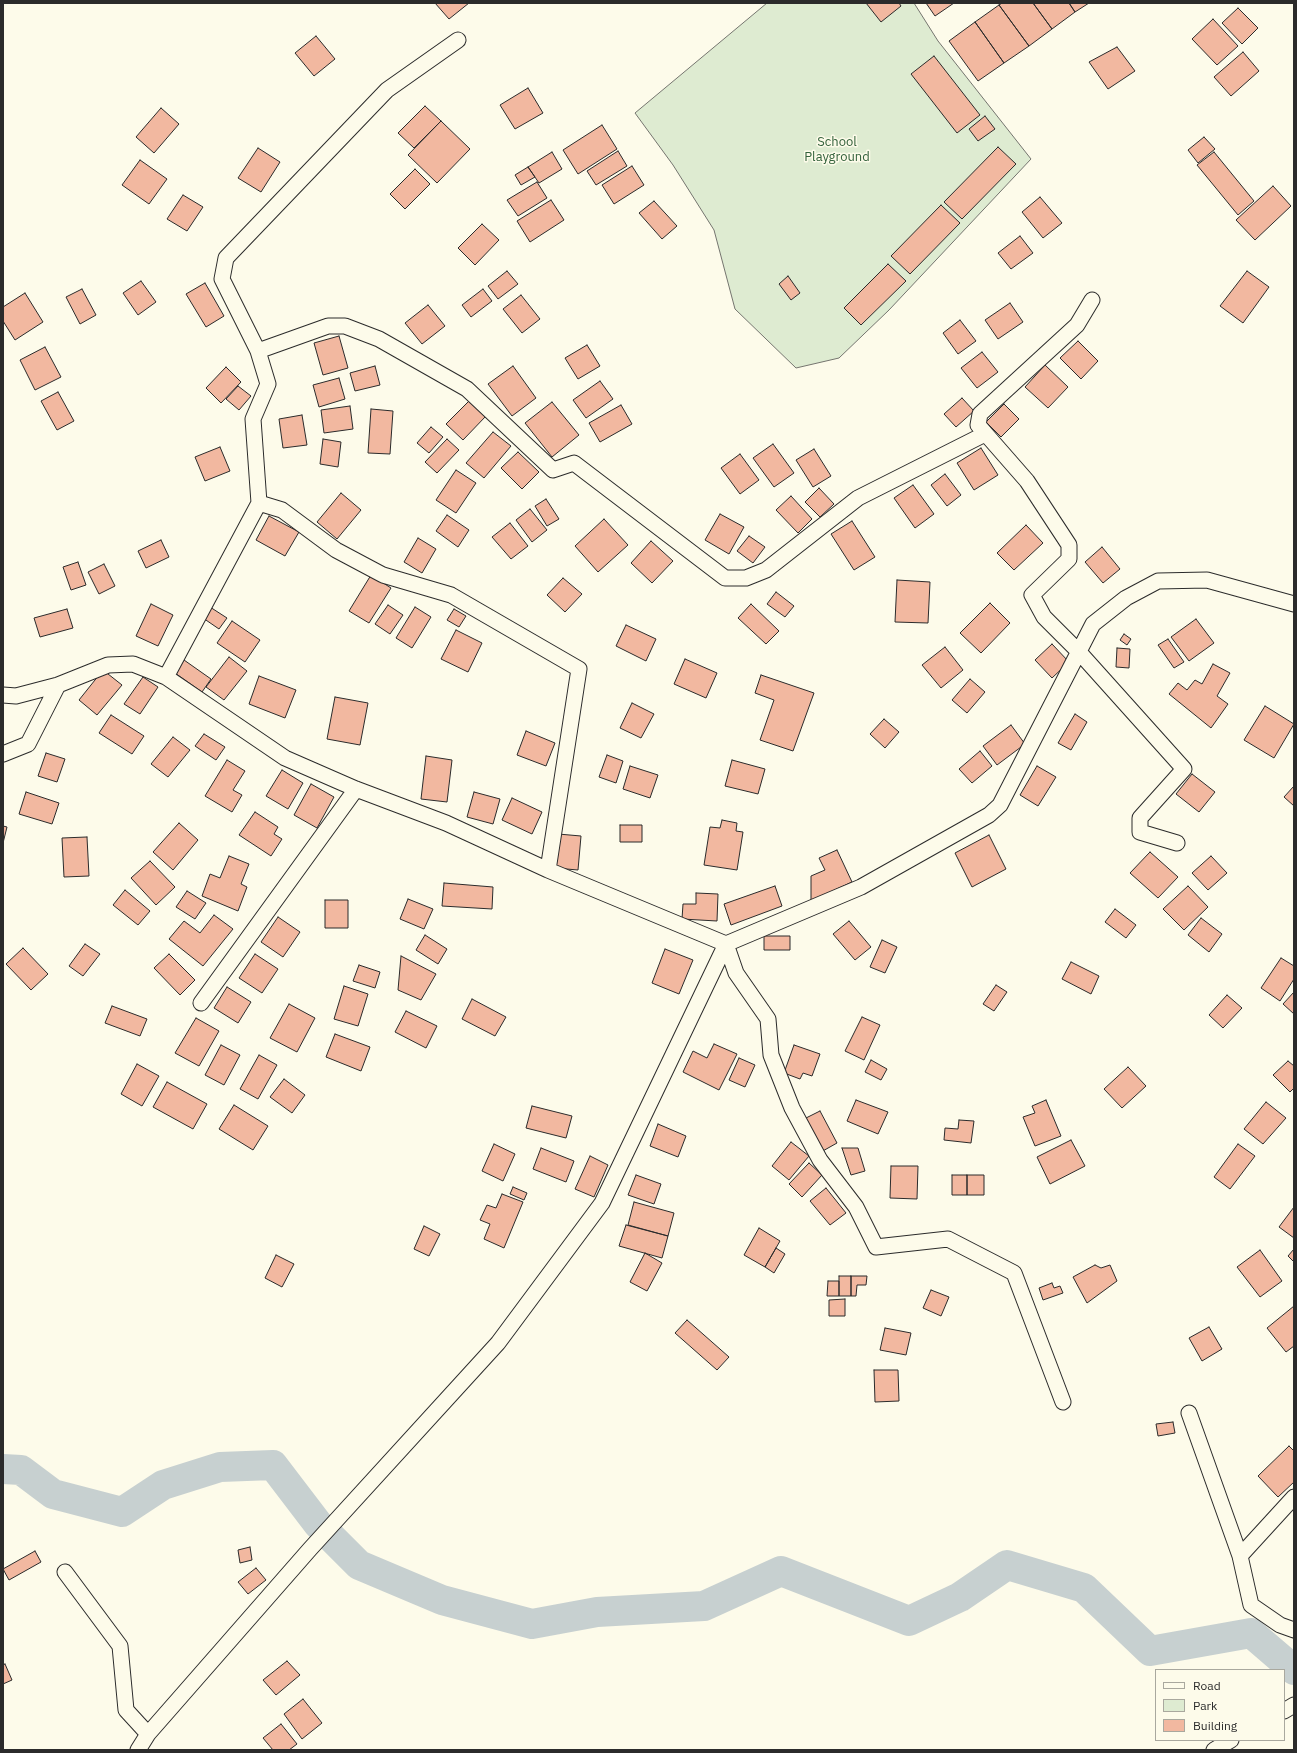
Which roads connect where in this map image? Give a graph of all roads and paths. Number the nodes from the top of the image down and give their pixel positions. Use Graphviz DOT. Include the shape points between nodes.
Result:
graph roads {
  1 [pos="458,40"];
  2 [pos="1092,300"];
  3 [pos="258,351"];
  4 [pos="985,434"];
  5 [pos="259,503"];
  6 [pos="1294,604"];
  7 [pos="1079,652"];
  8 [pos="166,677"];
  9 [pos="58,685"];
  10 [pos="3,695"];
  11 [pos="3,754"];
  12 [pos="356,789"];
  13 [pos="1177,844"];
  14 [pos="548,870"];
  15 [pos="726,944"];
  16 [pos="201,1003"];
  17 [pos="1063,1402"];
  18 [pos="1189,1413"];
  19 [pos="1294,1497"];
  20 [pos="1240,1556"];
  21 [pos="65,1572"];
  22 [pos="1294,1630"];
  23 [pos="1294,1705"];
  24 [pos="1285,1710"];
  25 [pos="148,1734"];
  26 [pos="1230,1741"];
  27 [pos="138,1750"];
  28 [pos="1214,1750"];
  1 -- 3 [label="street" via="386,90 226,258 222,279"];
  2 -- 4 [label="street" via="1077,325 980,414 978,425"];
  3 -- 4 [label="street" via="328,326 345,326 379,339 467,389 553,470 574,464 725,578 746,578 766,570 858,498"];
  3 -- 5 [label="street" via="268,384 253,419"];
  4 -- 7 [label="street" via="1027,481 1069,545 1069,559 1032,595 1044,617"];
  5 -- 8 [label="street"];
  5 -- 14 [label="street" via="282,510 336,550 383,575 451,595 579,669"];
  6 -- 7 [label="street" via="1207,580 1158,581 1126,598 1093,624"];
  7 -- 13 [label="street" via="1184,769 1140,818 1140,832"];
  7 -- 15 [label="street" via="1000,805 989,816 861,887"];
  8 -- 9 [label="street" via="133,664 108,665"];
  8 -- 12 [label="street" via="285,758"];
  9 -- 10 [label="street" via="16,696"];
  9 -- 11 [label="street" via="28,744"];
  12 -- 14 [label="street" via="446,823"];
  12 -- 16 [label="street"];
  14 -- 15 [label="street"];
  15 -- 17 [label="street" via="736,973 768,1019 771,1055 792,1108 820,1160 856,1207 876,1247 948,1239 1014,1273"];
  15 -- 25 [label="street" via="602,1203 498,1343 310,1549"];
  18 -- 20 [label="street"];
  19 -- 20 [label="street"];
  20 -- 22 [label="street" via="1251,1604 1280,1625"];
  21 -- 25 [label="street" via="120,1646 126,1710"];
  23 -- 24 [label="street"];
  25 -- 27 [label="street"];
  26 -- 28 [label="street"];
}
